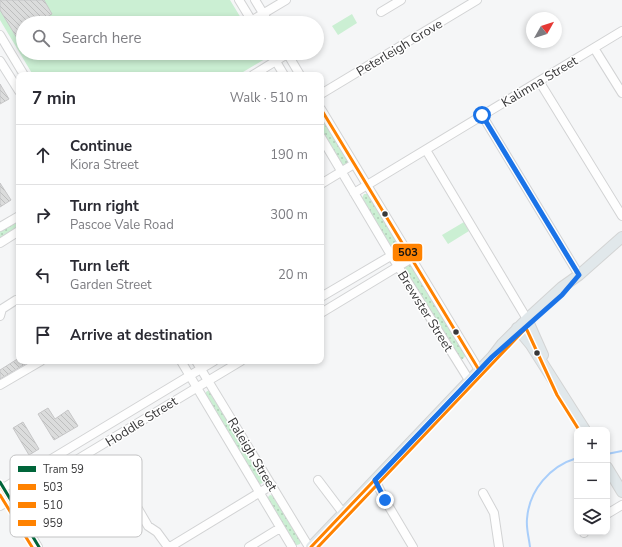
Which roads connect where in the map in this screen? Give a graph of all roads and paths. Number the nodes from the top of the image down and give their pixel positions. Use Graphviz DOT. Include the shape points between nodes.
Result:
graph roads {
  1 [pos="239,0"];
  2 [pos="255,0"];
  3 [pos="286,0"];
  4 [pos="402,0"];
  5 [pos="477,0"];
  6 [pos="381,12"];
  7 [pos="263,14"];
  8 [pos="248,16"];
  9 [pos="260,16"];
  10 [pos="622,31"];
  11 [pos="0,35"];
  12 [pos="594,48"];
  13 [pos="290,60"];
  14 [pos="0,61"];
  15 [pos="276,61"];
  16 [pos="294,66"];
  17 [pos="22,72"];
  18 [pos="258,72"];
  19 [pos="281,72"];
  20 [pos="285,72"];
  21 [pos="298,72"];
  22 [pos="539,81"];
  23 [pos="16,86"];
  24 [pos="324,92"];
  25 [pos="622,93"];
  26 [pos="324,114"];
  27 [pos="482,115"];
  28 [pos="324,142"];
  29 [pos="426,150"];
  30 [pos="354,164"];
  31 [pos="342,172"];
  32 [pos="324,182"];
  33 [pos="367,185"];
  34 [pos="354,193"];
  35 [pos="622,216"];
  36 [pos="16,218"];
  37 [pos="0,227"];
  38 [pos="16,233"];
  39 [pos="622,238"];
  40 [pos="0,243"];
  41 [pos="406,247"];
  42 [pos="391,255"];
  43 [pos="412,258"];
  44 [pos="398,266"];
  45 [pos="579,275"];
  46 [pos="324,295"];
  47 [pos="16,300"];
  48 [pos="324,311"];
  49 [pos="0,316"];
  50 [pos="528,321"];
  51 [pos="519,330"];
  52 [pos="36,364"];
  53 [pos="183,364"];
  54 [pos="198,364"];
  55 [pos="209,364"];
  56 [pos="236,364"];
  57 [pos="201,369"];
  58 [pos="480,370"];
  59 [pos="190,375"];
  60 [pos="208,380"];
  61 [pos="469,380"];
  62 [pos="0,385"];
  63 [pos="197,387"];
  64 [pos="562,393"];
  65 [pos="583,427"];
  66 [pos="100,431"];
  67 [pos="106,442"];
  68 [pos="58,455"];
  69 [pos="84,455"];
  70 [pos="610,471"];
  71 [pos="318,480"];
  72 [pos="10,482"];
  73 [pos="372,482"];
  74 [pos="272,486"];
  75 [pos="1,487"];
  76 [pos="622,492"];
  77 [pos="260,493"];
  78 [pos="483,493"];
  79 [pos="10,500"];
  80 [pos="622,505"];
  81 [pos="0,506"];
  82 [pos="610,512"];
  83 [pos="343,513"];
  84 [pos="142,516"];
  85 [pos="280,528"];
  86 [pos="32,537"];
  87 [pos="38,547"];
  88 [pos="169,547"];
  89 [pos="249,547"];
  90 [pos="292,547"];
  91 [pos="310,547"];
  92 [pos="413,547"];
  93 [pos="499,547"];
  1 -- 8 [label="street"];
  2 -- 7 [label="street"];
  3 -- 7 [label="street"];
  4 -- 6 [label="street"];
  5 -- 24 [label="street, Peterleigh Grove"];
  7 -- 9 [label="street"];
  10 -- 12 [label="street, Kalimna Street"];
  11 -- 17 [label="street"];
  12 -- 22 [label="street, Kalimna Street"];
  12 -- 25 [label="street"];
  13 -- 16 [label="street"];
  14 -- 23 [label="street"];
  15 -- 18 [label="street"];
  15 -- 19 [label="street"];
  16 -- 20 [label="street"];
  16 -- 21 [label="street"];
  22 -- 27 [label="street, Kalimna Street"];
  22 -- 35 [label="street"];
  26 -- 30 [label="street, Brewster Street"];
  27 -- 29 [label="street, Kalimna Street"];
  27 -- 45 [label="street"];
  28 -- 31 [label="street, Brewster Street"];
  29 -- 33 [label="street, Kalimna Street"];
  29 -- 50 [label="street"];
  30 -- 31 [label="street"];
  30 -- 33 [label="street, Brewster Street"];
  31 -- 32 [label="street"];
  31 -- 34 [label="street, Brewster Street"];
  33 -- 34 [label="street, Kalimna Street"];
  33 -- 41 [label="street, Brewster Street"];
  34 -- 42 [label="street, Brewster Street"];
  36 -- 37 [label="street"];
  38 -- 40 [label="street"];
  39 -- 45 [label="main road"];
  41 -- 42 [label="street"];
  41 -- 43 [label="street, Brewster Street"];
  42 -- 44 [label="street, Brewster Street"];
  42 -- 46 [label="street"];
  43 -- 44 [label="street"];
  43 -- 58 [label="street, Brewster Street"];
  44 -- 48 [label="street"];
  44 -- 61 [label="street, Brewster Street"];
  45 -- 50 [label="main road" via="562,295"];
  47 -- 49 [label="street" via="2,309"];
  50 -- 51 [label="main road"];
  50 -- 64 [label="main road"];
  51 -- 58 [label="main road"];
  51 -- 64 [label="main road"];
  52 -- 62 [label="street"];
  53 -- 59 [label="street, Raleigh Street"];
  54 -- 57 [label="street, Raleigh Street"];
  55 -- 57 [label="street, Hoddle Street"];
  56 -- 60 [label="street, Hoddle Street"];
  57 -- 59 [label="street, Hoddle Street"];
  57 -- 60 [label="street, Raleigh Street"];
  58 -- 61 [label="main road"];
  59 -- 63 [label="street, Raleigh Street"];
  59 -- 66 [label="street, Hoddle Street"];
  60 -- 63 [label="street, Hoddle Street"];
  60 -- 74 [label="street, Raleigh Street"];
  61 -- 73 [label="main road"];
  63 -- 67 [label="street, Hoddle Street"];
  63 -- 77 [label="street, Raleigh Street"];
  64 -- 65 [label="main road"];
  66 -- 67 [label="street"];
  66 -- 68 [label="street, Hoddle Street"];
  67 -- 69 [label="street, Hoddle Street"];
  70 -- 76 [label="main road"];
  71 -- 83 [label="street"];
  72 -- 75 [label="street, Hoddle Street"];
  73 -- 83 [label="main road"];
  73 -- 92 [label="street"];
  74 -- 77 [label="street"];
  74 -- 91 [label="street, Raleigh Street"];
  75 -- 79 [label="street"];
  77 -- 85 [label="street, Raleigh Street"];
  77 -- 88 [label="street"];
  78 -- 93 [label="street" via="494,513"];
  79 -- 81 [label="street, Hoddle Street"];
  80 -- 82 [label="street"];
  83 -- 91 [label="main road"];
  84 -- 88 [label="street" via="148,526 157,532"];
  85 -- 89 [label="street"];
  85 -- 90 [label="street, Raleigh Street"];
  86 -- 87 [label="street"];
}
